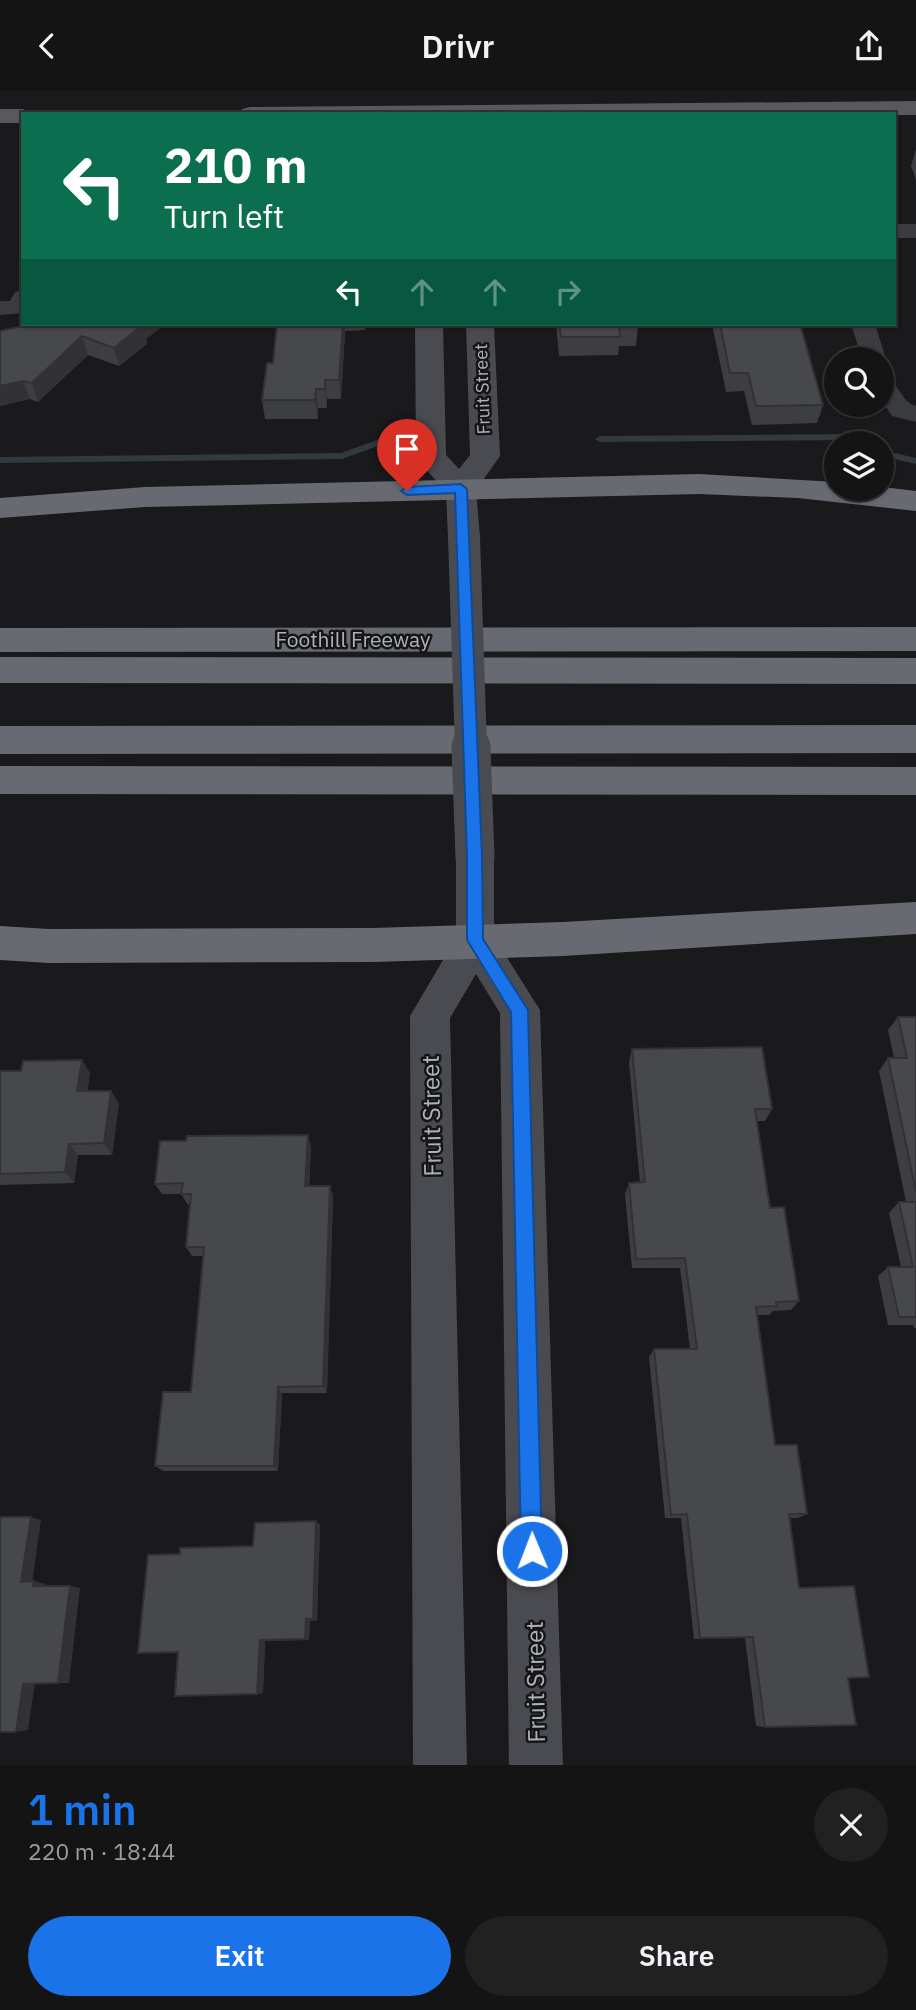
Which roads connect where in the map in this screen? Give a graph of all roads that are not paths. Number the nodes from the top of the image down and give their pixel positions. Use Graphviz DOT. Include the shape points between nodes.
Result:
graph roads {
  1 [pos="916,108"];
  2 [pos="797,111"];
  3 [pos="425,112"];
  4 [pos="469,112"];
  5 [pos="0,116"];
  6 [pos="21,116"];
  7 [pos="896,231"];
  8 [pos="916,231"];
  9 [pos="429,326"];
  10 [pos="480,326"];
  11 [pos="864,326"];
  12 [pos="870,347"];
  13 [pos="894,396"];
  14 [pos="909,412"];
  15 [pos="461,489"];
  16 [pos="916,501"];
  17 [pos="0,508"];
  18 [pos="916,639"];
  19 [pos="0,640"];
  20 [pos="0,670"];
  21 [pos="916,671"];
  22 [pos="916,739"];
  23 [pos="0,740"];
  24 [pos="0,780"];
  25 [pos="916,781"];
  26 [pos="916,918"];
  27 [pos="475,940"];
  28 [pos="0,943"];
  29 [pos="440,1765"];
  30 [pos="536,1765"];
  1 -- 2 [label="main road"];
  2 -- 4 [label="main road"];
  3 -- 4 [label="main road"];
  5 -- 6 [label="main road"];
  7 -- 8 [label="street"];
  9 -- 15 [label="main road" via="431,458"];
  10 -- 15 [label="main road, Fruit Street" via="485,456"];
  11 -- 12 [label="street"];
  13 -- 14 [label="street"];
  15 -- 16 [label="highway" via="699,484 798,488"];
  15 -- 17 [label="highway" via="145,497"];
  15 -- 27 [label="main road, bridge"];
  18 -- 19 [label="highway, Foothill Freeway"];
  20 -- 21 [label="highway"];
  22 -- 23 [label="highway"];
  24 -- 25 [label="highway"];
  26 -- 27 [label="highway" via="563,940"];
  27 -- 28 [label="highway" via="346,945"];
  27 -- 29 [label="main road, Fruit Street" via="430,1016"];
  27 -- 30 [label="main road, Fruit Street" via="520,1010"];
}
